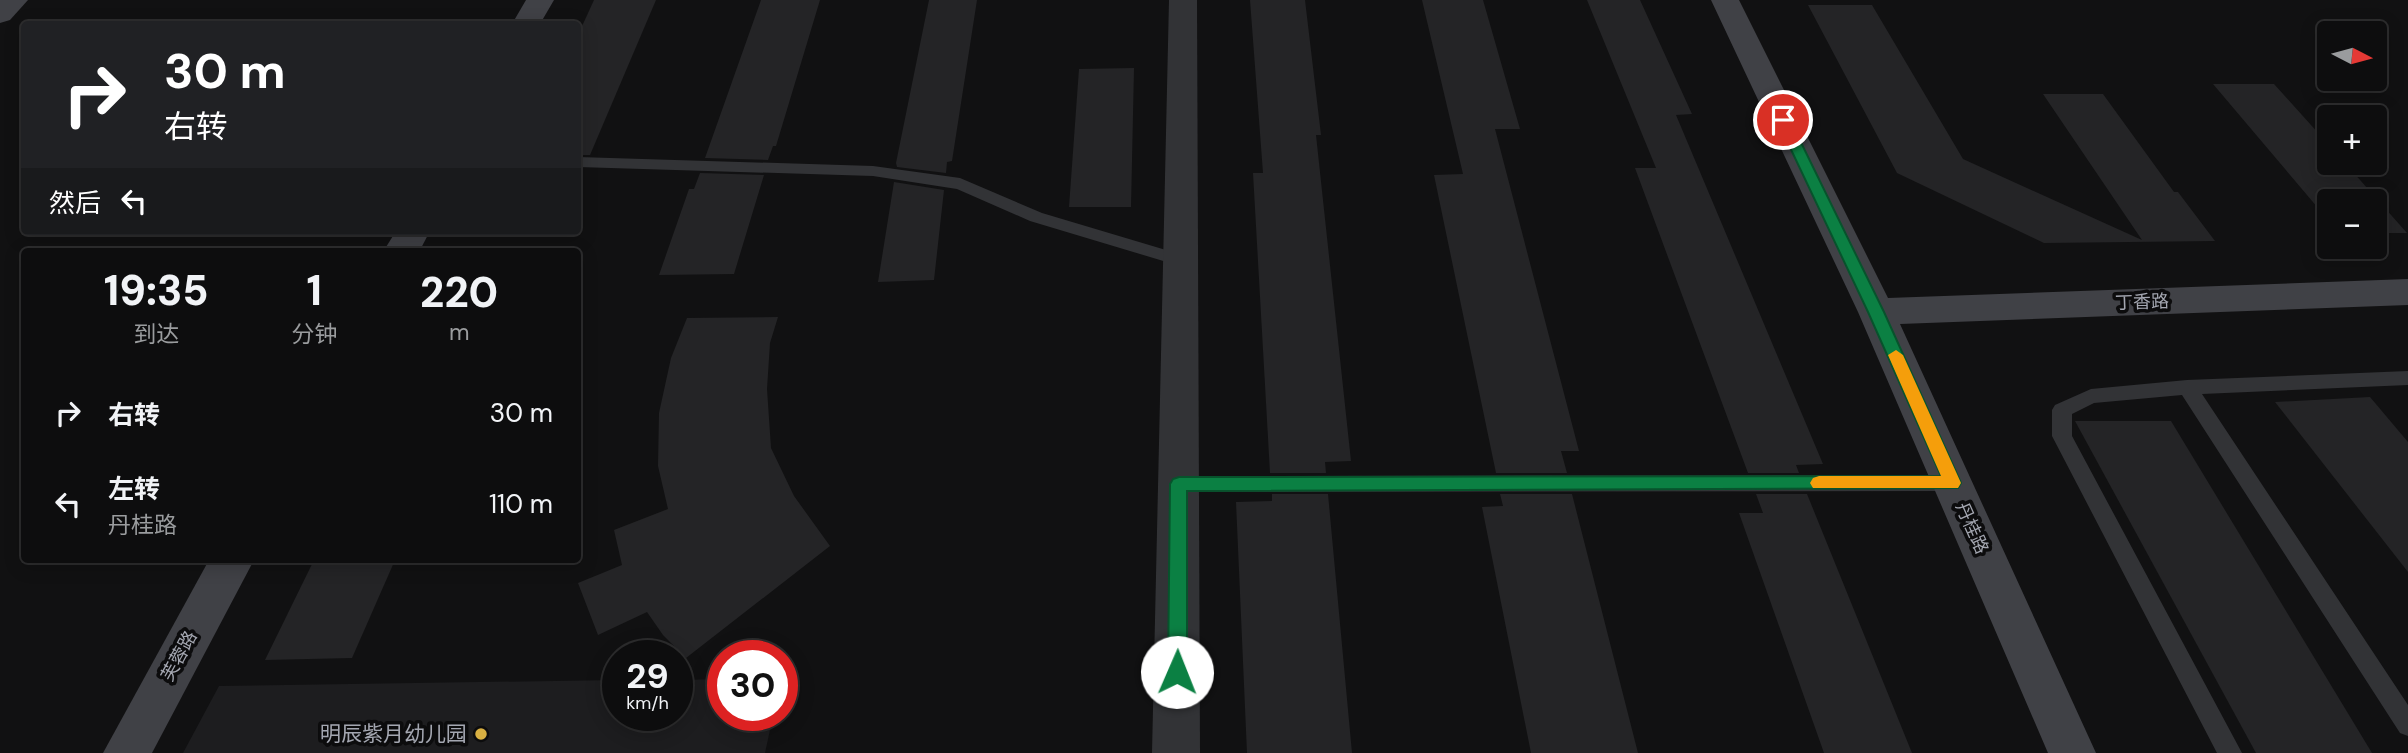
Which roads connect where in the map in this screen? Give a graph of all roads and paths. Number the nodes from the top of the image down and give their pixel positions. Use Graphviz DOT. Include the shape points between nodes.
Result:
graph roads {
  1 [pos="14,0"];
  2 [pos="540,0"];
  3 [pos="1183,0"];
  4 [pos="1725,0"];
  5 [pos="0,14"];
  6 [pos="528,21"];
  7 [pos="581,162"];
  8 [pos="1180,260"];
  9 [pos="2408,292"];
  10 [pos="1876,312"];
  11 [pos="2408,378"];
  12 [pos="2187,387"];
  13 [pos="1952,483"];
  14 [pos="1179,484"];
  15 [pos="230,563"];
  16 [pos="2408,725"];
  17 [pos="127,753"];
  18 [pos="1177,753"];
  19 [pos="2072,753"];
  20 [pos="2230,753"];
  1 -- 5 [label="street"];
  2 -- 6 [label="street"];
  3 -- 8 [label="street"];
  4 -- 10 [label="street, 丹桂路"];
  7 -- 8 [label="lane" via="873,172 960,184 1035,216"];
  8 -- 14 [label="street"];
  9 -- 10 [label="street, 丁香路"];
  10 -- 13 [label="street, 丹桂路"];
  11 -- 12 [label="lane"];
  12 -- 16 [label="lane"];
  12 -- 20 [label="lane" via="2091,396 2062,410 2062,436"];
  13 -- 14 [label="lane"];
  13 -- 19 [label="street, 丹桂路"];
  14 -- 18 [label="street"];
  15 -- 17 [label="street, 芙蓉路"];
}
